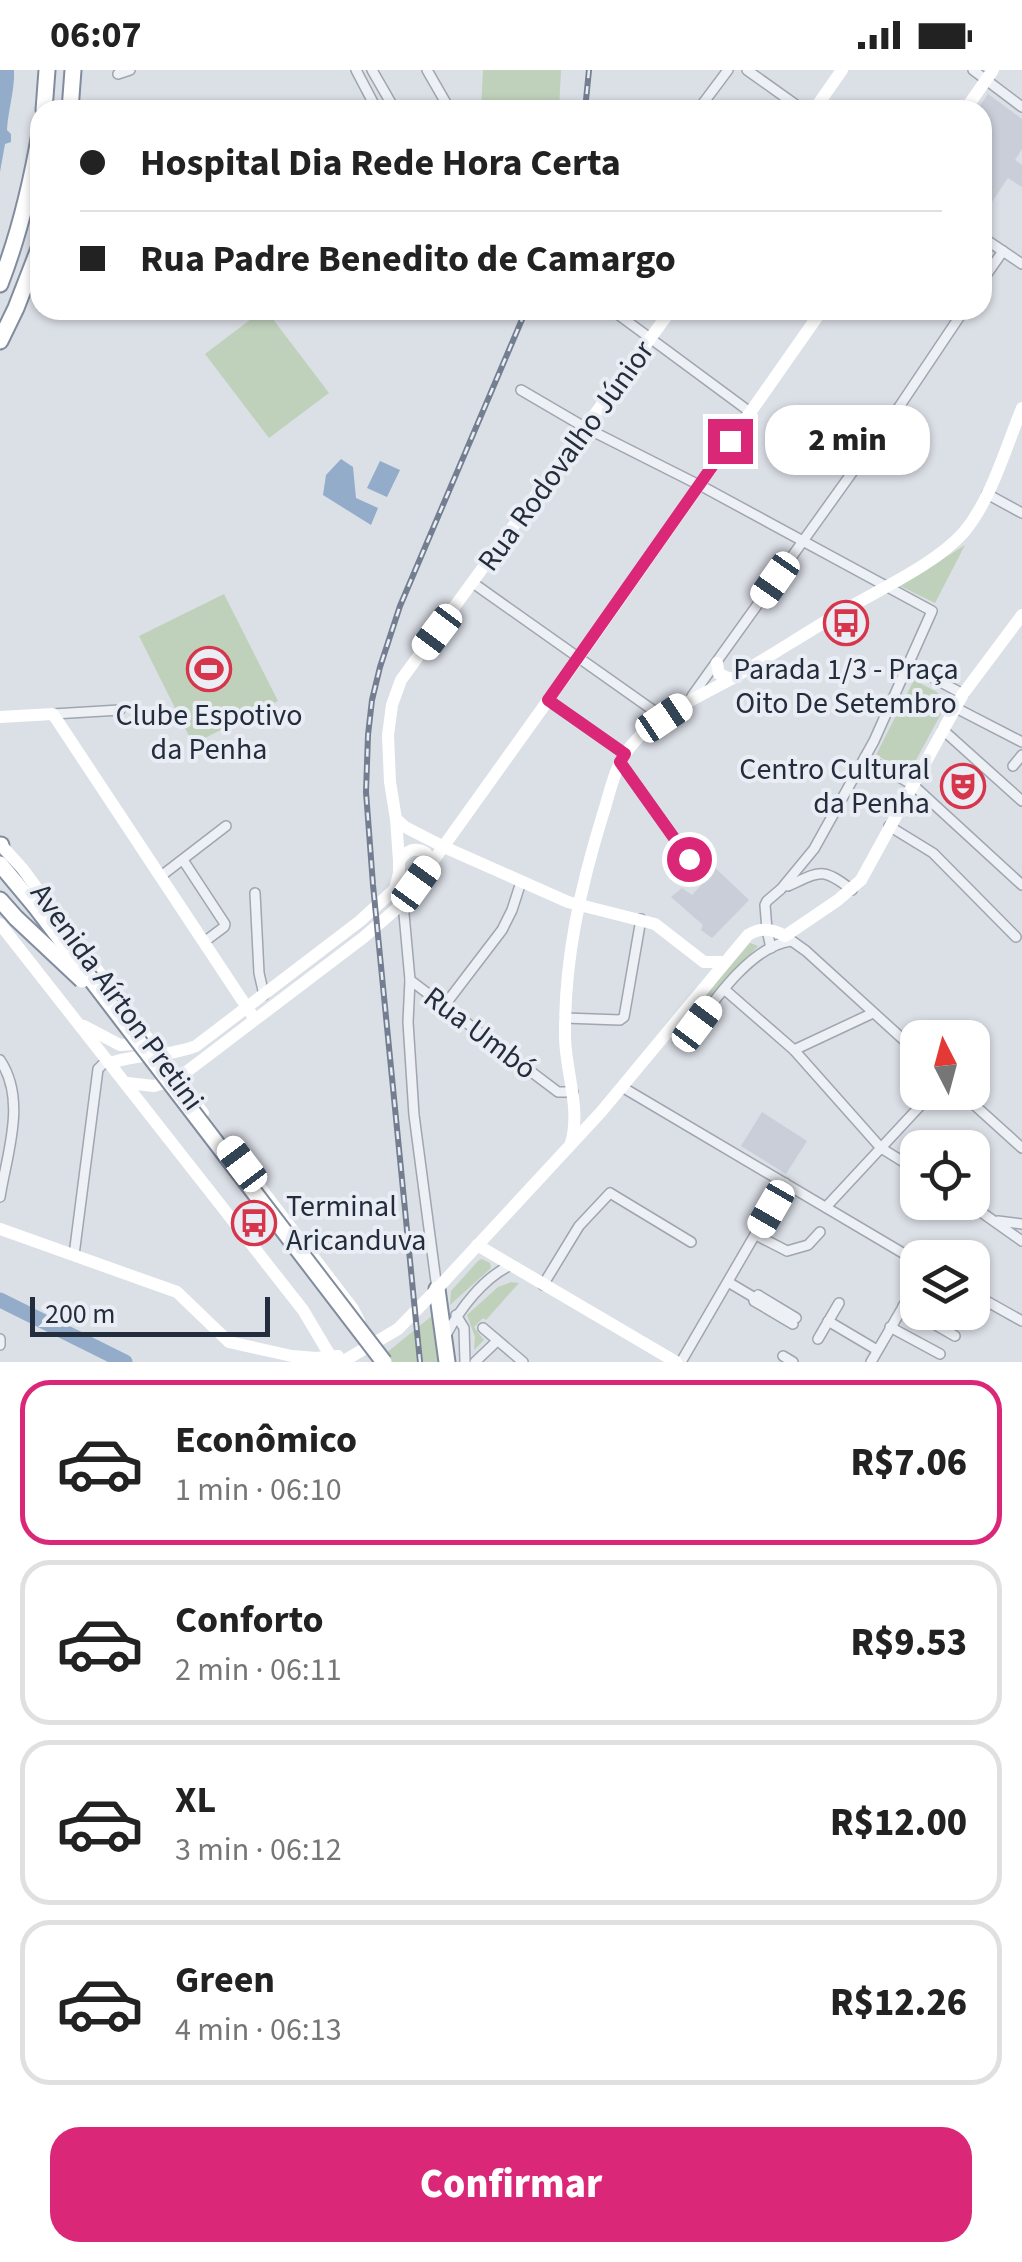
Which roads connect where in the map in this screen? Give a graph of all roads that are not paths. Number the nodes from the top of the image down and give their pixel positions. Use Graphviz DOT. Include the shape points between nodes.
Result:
graph roads {
  1 [pos="47,70"];
  2 [pos="72,70"];
  3 [pos="130,70"];
  4 [pos="356,70"];
  5 [pos="372,70"];
  6 [pos="427,70"];
  7 [pos="728,70"];
  8 [pos="747,70"];
  9 [pos="842,70"];
  10 [pos="972,70"];
  11 [pos="118,74"];
  12 [pos="990,75"];
  13 [pos="45,100"];
  14 [pos="70,100"];
  15 [pos="372,100"];
  16 [pos="389,100"];
  17 [pos="444,100"];
  18 [pos="706,100"];
  19 [pos="789,100"];
  20 [pos="821,100"];
  21 [pos="972,100"];
  22 [pos="1022,107"];
  23 [pos="30,184"];
  24 [pos="992,244"];
  25 [pos="1003,251"];
  26 [pos="1022,264"];
  27 [pos="992,267"];
  28 [pos="30,272"];
  29 [pos="0,284"];
  30 [pos="625,320"];
  31 [pos="665,320"];
  32 [pos="815,320"];
  33 [pos="957,320"];
  34 [pos="651,340"];
  35 [pos="0,341"];
  36 [pos="521,390"];
  37 [pos="1022,408"];
  38 [pos="750,412"];
  39 [pos="586,428"];
  40 [pos="698,485"];
  41 [pos="986,494"];
  42 [pos="1022,513"];
  43 [pos="802,542"];
  44 [pos="473,583"];
  45 [pos="886,586"];
  46 [pos="1022,615"];
  47 [pos="578,657"];
  48 [pos="717,662"];
  49 [pos="909,665"];
  50 [pos="731,679"];
  51 [pos="964,694"];
  52 [pos="548,700"];
  53 [pos="689,701"];
  54 [pos="956,708"];
  55 [pos="120,710"];
  56 [pos="54,714"];
  57 [pos="0,717"];
  58 [pos="664,718"];
  59 [pos="943,730"];
  60 [pos="1022,742"];
  61 [pos="1022,755"];
  62 [pos="865,757"];
  63 [pos="622,758"];
  64 [pos="1013,766"];
  65 [pos="913,785"];
  66 [pos="1022,802"];
  67 [pos="396,820"];
  68 [pos="226,826"];
  69 [pos="890,826"];
  70 [pos="0,845"];
  71 [pos="444,847"];
  72 [pos="689,859"];
  73 [pos="183,860"];
  74 [pos="399,861"];
  75 [pos="0,864"];
  76 [pos="430,864"];
  77 [pos="161,876"];
  78 [pos="522,882"];
  79 [pos="1022,885"];
  80 [pos="782,888"];
  81 [pos="852,890"];
  82 [pos="255,893"];
  83 [pos="0,900"];
  84 [pos="402,903"];
  85 [pos="578,904"];
  86 [pos="641,920"];
  87 [pos="8,921"];
  88 [pos="766,930"];
  89 [pos="791,936"];
  90 [pos="1016,936"];
  91 [pos="204,942"];
  92 [pos="771,948"];
  93 [pos="726,962"];
  94 [pos="410,980"];
  95 [pos="724,989"];
  96 [pos="264,996"];
  97 [pos="444,1006"];
  98 [pos="248,1008"];
  99 [pos="874,1013"];
  100 [pos="565,1018"];
  101 [pos="257,1021"];
  102 [pos="78,1022"];
  103 [pos="143,1032"];
  104 [pos="900,1037"];
  105 [pos="683,1043"];
  106 [pos="794,1050"];
  107 [pos="159,1054"];
  108 [pos="0,1060"];
  109 [pos="111,1063"];
  110 [pos="568,1068"];
  111 [pos="178,1079"];
  112 [pos="127,1083"];
  113 [pos="550,1086"];
  114 [pos="622,1087"];
  115 [pos="573,1094"];
  116 [pos="916,1110"];
  117 [pos="980,1110"];
  118 [pos="585,1130"];
  119 [pos="570,1145"];
  120 [pos="881,1148"];
  121 [pos="1022,1148"];
  122 [pos="900,1160"];
  123 [pos="785,1183"];
  124 [pos="0,1197"];
  125 [pos="826,1207"];
  126 [pos="990,1217"];
  127 [pos="996,1221"];
  128 [pos="1022,1224"];
  129 [pos="0,1229"];
  130 [pos="820,1232"];
  131 [pos="756,1234"];
  132 [pos="1022,1241"];
  133 [pos="691,1242"];
  134 [pos="477,1246"];
  135 [pos="900,1251"];
  136 [pos="74,1255"];
  137 [pos="503,1266"];
  138 [pos="728,1282"];
  139 [pos="543,1285"];
  140 [pos="438,1289"];
  141 [pos="839,1303"];
  142 [pos="990,1303"];
  143 [pos="900,1311"];
  144 [pos="456,1315"];
  145 [pos="795,1321"];
  146 [pos="828,1321"];
  147 [pos="1022,1321"];
  148 [pos="483,1328"];
  149 [pos="890,1328"];
  150 [pos="945,1330"];
  151 [pos="318,1332"];
  152 [pos="955,1336"];
  153 [pos="444,1338"];
  154 [pos="818,1339"];
  155 [pos="497,1341"];
  156 [pos="877,1350"];
  157 [pos="940,1354"];
  158 [pos="783,1356"];
  159 [pos="365,1357"];
  160 [pos="316,1360"];
  161 [pos="336,1360"];
  162 [pos="384,1362"];
  163 [pos="446,1362"];
  164 [pos="465,1362"];
  165 [pos="475,1362"];
  166 [pos="523,1362"];
  167 [pos="679,1362"];
  168 [pos="793,1362"];
  169 [pos="870,1362"];
  1 -- 13 [label="highway"];
  2 -- 14 [label="highway"];
  3 -- 11 [label="street"];
  4 -- 15 [label="street"];
  5 -- 16 [label="street"];
  6 -- 17 [label="street"];
  7 -- 18 [label="street"];
  8 -- 19 [label="street"];
  9 -- 20 [label="main road"];
  10 -- 12 [label="street"];
  12 -- 21 [label="main road"];
  12 -- 22 [label="street"];
  23 -- 29 [label="highway"];
  24 -- 25 [label="street"];
  25 -- 26 [label="street"];
  25 -- 27 [label="street"];
  28 -- 35 [label="highway"];
  30 -- 34 [label="street"];
  31 -- 34 [label="main road, Rua Rodovalho Júnior"];
  32 -- 38 [label="main road"];
  33 -- 43 [label="street"];
  34 -- 38 [label="street"];
  34 -- 39 [label="main road, Rua Rodovalho Júnior"];
  36 -- 39 [label="street"];
  37 -- 41 [label="main road"];
  38 -- 40 [label="main road"];
  39 -- 40 [label="street"];
  39 -- 44 [label="main road, Rua Rodovalho Júnior"];
  40 -- 43 [label="street"];
  40 -- 47 [label="main road"];
  41 -- 42 [label="street"];
  41 -- 45 [label="main road" via="955,542"];
  43 -- 45 [label="street"];
  43 -- 48 [label="street"];
  44 -- 47 [label="street"];
  44 -- 67 [label="main road, Rua Rodovalho Júnior" via="401,680 392,705 388,735"];
  45 -- 49 [label="street" via="932,612"];
  45 -- 50 [label="main road"];
  46 -- 51 [label="main road"];
  47 -- 52 [label="main road"];
  47 -- 58 [label="street"];
  48 -- 50 [label="main road" via="719,674"];
  48 -- 53 [label="street"];
  49 -- 51 [label="street"];
  49 -- 62 [label="street"];
  50 -- 53 [label="main road"];
  51 -- 54 [label="main road"];
  52 -- 63 [label="street"];
  52 -- 71 [label="main road"];
  53 -- 58 [label="main road"];
  54 -- 59 [label="main road"];
  54 -- 60 [label="street"];
  55 -- 56 [label="street"];
  56 -- 57 [label="main road"];
  56 -- 77 [label="main road"];
  58 -- 63 [label="main road"];
  59 -- 65 [label="main road"];
  59 -- 66 [label="street"];
  61 -- 64 [label="street"];
  62 -- 65 [label="street"];
  62 -- 80 [label="street" via="814,850"];
  63 -- 72 [label="street"];
  63 -- 85 [label="main road"];
  65 -- 69 [label="main road"];
  65 -- 79 [label="street"];
  67 -- 71 [label="main road"];
  67 -- 74 [label="main road, Rua Rodovalho Júnior"];
  68 -- 73 [label="street"];
  69 -- 81 [label="main road"];
  69 -- 90 [label="street" via="933,853"];
  70 -- 103 [label="main road, Avenida Aírton Pretini"];
  71 -- 76 [label="main road"];
  71 -- 78 [label="main road"];
  73 -- 77 [label="street"];
  73 -- 91 [label="street" via="224,924"];
  74 -- 76 [label="main road" via="420,850"];
  74 -- 96 [label="main road" via="389,896"];
  75 -- 162 [label="highway, Avenida Aírton Pretini, bridge"];
  76 -- 84 [label="main road"];
  77 -- 91 [label="main road"];
  78 -- 85 [label="main road"];
  78 -- 97 [label="street" via="502,930"];
  80 -- 81 [label="street" via="822,873"];
  80 -- 88 [label="street" via="765,906"];
  81 -- 89 [label="main road"];
  82 -- 96 [label="street"];
  83 -- 87 [label="highway, Avenida Aírton Pretini"];
  84 -- 94 [label="street"];
  84 -- 101 [label="main road"];
  85 -- 86 [label="main road"];
  85 -- 100 [label="main road"];
  86 -- 93 [label="main road" via="704,962"];
  86 -- 100 [label="street" via="624,1017"];
  87 -- 102 [label="main road, Avenida Aírton Pretini"];
  87 -- 159 [label="highway, bridge" via="63,960 91,990"];
  88 -- 89 [label="main road"];
  88 -- 92 [label="street"];
  88 -- 93 [label="main road" via="748,935"];
  89 -- 92 [label="street"];
  89 -- 99 [label="street"];
  91 -- 98 [label="main road"];
  92 -- 95 [label="street"];
  93 -- 114 [label="main road"];
  94 -- 97 [label="street, Rua Umbó"];
  94 -- 140 [label="street" via="414,1115"];
  95 -- 105 [label="street"];
  95 -- 106 [label="street"];
  96 -- 98 [label="main road"];
  97 -- 113 [label="street, Rua Umbó"];
  98 -- 101 [label="main road"];
  98 -- 107 [label="main road" via="196,1046"];
  99 -- 104 [label="street"];
  99 -- 106 [label="street"];
  100 -- 110 [label="main road"];
  101 -- 111 [label="main road"];
  102 -- 103 [label="main road" via="124,1046"];
  102 -- 109 [label="main road, Avenida Aírton Pretini"];
  103 -- 107 [label="main road, Avenida Aírton Pretini"];
  106 -- 120 [label="street"];
  107 -- 109 [label="main road"];
  107 -- 111 [label="main road, Avenida Aírton Pretini"];
  108 -- 124 [label="street" via="11,1082 14,1114"];
  109 -- 112 [label="main road, Avenida Aírton Pretini"];
  109 -- 136 [label="street" via="98,1069"];
  110 -- 113 [label="street, Rua Umbó"];
  110 -- 115 [label="main road"];
  111 -- 112 [label="main road" via="154,1086"];
  111 -- 159 [label="main road, Avenida Aírton Pretini" via="353,1309"];
  112 -- 151 [label="main road, Avenida Aírton Pretini"];
  113 -- 115 [label="street, Rua Umbó"];
  114 -- 118 [label="main road"];
  114 -- 123 [label="street"];
  115 -- 118 [label="main road"];
  115 -- 119 [label="main road"];
  116 -- 120 [label="street"];
  117 -- 121 [label="street"];
  118 -- 119 [label="main road"];
  119 -- 134 [label="main road"];
  120 -- 122 [label="street"];
  120 -- 125 [label="street"];
  123 -- 125 [label="street"];
  123 -- 131 [label="street"];
  125 -- 135 [label="street"];
  126 -- 127 [label="street"];
  127 -- 128 [label="street"];
  127 -- 132 [label="street"];
  129 -- 136 [label="main road"];
  130 -- 131 [label="street" via="808,1245 787,1251"];
  131 -- 138 [label="street"];
  133 -- 139 [label="street" via="610,1193 579,1226"];
  134 -- 137 [label="main road"];
  134 -- 140 [label="main road"];
  136 -- 160 [label="main road" via="177,1292 229,1342"];
  137 -- 139 [label="main road"];
  137 -- 144 [label="street"];
  138 -- 145 [label="street"];
  138 -- 167 [label="street"];
  139 -- 167 [label="main road"];
  140 -- 153 [label="highway"];
  140 -- 159 [label="main road"];
  141 -- 146 [label="street"];
  142 -- 147 [label="street"];
  143 -- 149 [label="street"];
  144 -- 153 [label="street"];
  144 -- 164 [label="street" via="464,1328"];
  146 -- 154 [label="street"];
  146 -- 156 [label="street"];
  148 -- 155 [label="street"];
  149 -- 156 [label="street"];
  149 -- 157 [label="street"];
  150 -- 152 [label="street"];
  151 -- 160 [label="main road"];
  151 -- 161 [label="main road, Avenida Aírton Pretini"];
  153 -- 163 [label="highway"];
  155 -- 165 [label="street"];
  155 -- 166 [label="street"];
  156 -- 169 [label="street"];
  158 -- 168 [label="street"];
  159 -- 161 [label="main road"];
  160 -- 161 [label="main road"];
}
